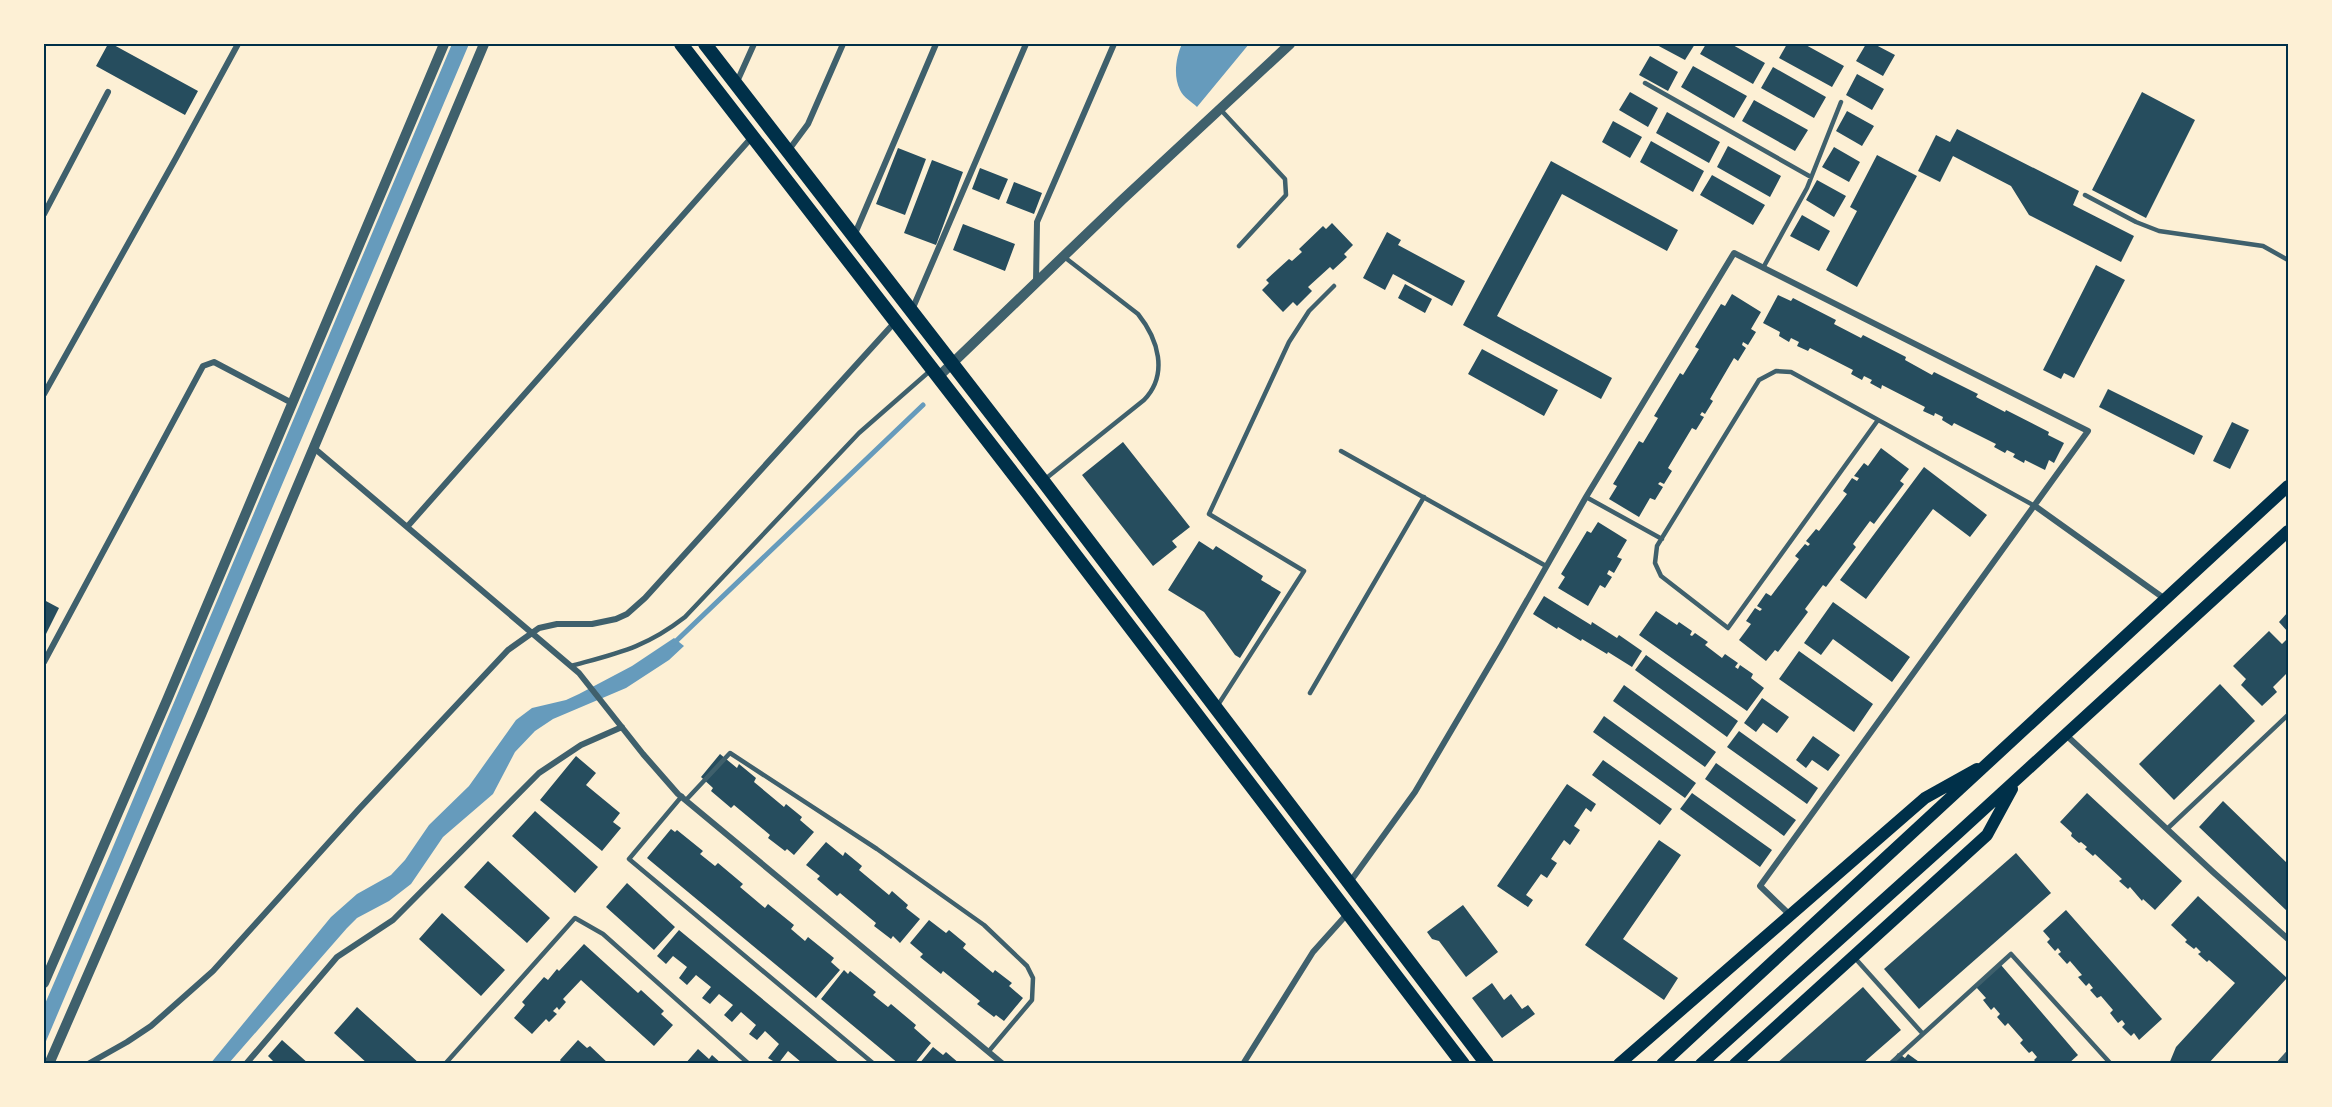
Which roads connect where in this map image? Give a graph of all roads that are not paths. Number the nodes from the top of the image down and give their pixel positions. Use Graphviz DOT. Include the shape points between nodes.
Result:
graph roads {
  1 [pos="238,44"];
  2 [pos="444,44"];
  3 [pos="484,44"];
  4 [pos="681,44"];
  5 [pos="705,44"];
  6 [pos="754,44"];
  7 [pos="843,44"];
  8 [pos="936,44"];
  9 [pos="1026,44"];
  10 [pos="1114,44"];
  11 [pos="1290,44"];
  12 [pos="1645,83"];
  13 [pos="736,84"];
  14 [pos="108,92"];
  15 [pos="1841,102"];
  16 [pos="1220,109"];
  17 [pos="752,136"];
  18 [pos="788,151"];
  19 [pos="1811,177"];
  20 [pos="2085,195"];
  21 [pos="44,214"];
  22 [pos="854,236"];
  23 [pos="1239,246"];
  24 [pos="1063,256"];
  25 [pos="2289,260"];
  26 [pos="1762,268"];
  27 [pos="1036,282"];
  28 [pos="1334,286"];
  29 [pos="911,311"];
  30 [pos="896,322"];
  31 [pos="952,363"];
  32 [pos="935,373"];
  33 [pos="44,394"];
  34 [pos="292,403"];
  35 [pos="1878,420"];
  36 [pos="314,448"];
  37 [pos="1341,451"];
  38 [pos="1043,481"];
  39 [pos="2289,486"];
  40 [pos="1424,497"];
  41 [pos="1586,497"];
  42 [pos="2036,506"];
  43 [pos="407,527"];
  44 [pos="2289,531"];
  45 [pos="1662,539"];
  46 [pos="1546,566"];
  47 [pos="2165,599"];
  48 [pos="531,632"];
  49 [pos="44,662"];
  50 [pos="572,666"];
  51 [pos="1310,693"];
  52 [pos="1216,708"];
  53 [pos="2289,715"];
  54 [pos="622,727"];
  55 [pos="2066,735"];
  56 [pos="1994,759"];
  57 [pos="2016,780"];
  58 [pos="684,798"];
  59 [pos="2167,830"];
  60 [pos="1350,883"];
  61 [pos="1348,912"];
  62 [pos="1790,915"];
  63 [pos="2289,939"];
  64 [pos="1854,957"];
  65 [pos="44,983"];
  66 [pos="1923,1034"];
  67 [pos="989,1052"];
  68 [pos="2289,1054"];
  69 [pos="250,1062"];
  70 [pos="49,1064"];
  71 [pos="88,1064"];
  72 [pos="445,1064"];
  73 [pos="750,1064"];
  74 [pos="874,1064"];
  75 [pos="1003,1064"];
  76 [pos="1243,1064"];
  77 [pos="1463,1064"];
  78 [pos="1487,1064"];
  79 [pos="1619,1064"];
  80 [pos="1662,1064"];
  81 [pos="1701,1064"];
  82 [pos="1735,1064"];
  83 [pos="1890,1064"];
  84 [pos="2111,1064"];
  85 [pos="2279,1064"];
  1 -- 33 [label="street"];
  2 -- 34 [label="street"];
  3 -- 36 [label="street"];
  4 -- 17 [label="main road"];
  5 -- 13 [label="main road"];
  6 -- 13 [label="street"];
  7 -- 18 [label="street" via="808,124"];
  8 -- 22 [label="street"];
  9 -- 29 [label="street"];
  10 -- 27 [label="street" via="1037,222"];
  11 -- 16 [label="street"];
  12 -- 19 [label="lane"];
  13 -- 18 [label="main road"];
  14 -- 21 [label="street"];
  15 -- 19 [label="lane"];
  16 -- 23 [label="lane" via="1285,179 1286,195"];
  16 -- 24 [label="street"];
  17 -- 30 [label="main road"];
  17 -- 43 [label="street"];
  18 -- 22 [label="main road"];
  19 -- 26 [label="lane"];
  20 -- 25 [label="lane" via="2159,231 2264,246"];
  22 -- 29 [label="main road"];
  24 -- 27 [label="street"];
  24 -- 38 [label="lane" via="1147,325 1157,351 1158,379 1144,400"];
  26 -- 41 [label="street" via="1734,254"];
  26 -- 42 [label="street" via="2088,431"];
  27 -- 31 [label="street"];
  28 -- 52 [label="lane" via="1309,311 1288,342 1209,514 1304,571"];
  29 -- 31 [label="main road"];
  30 -- 32 [label="main road"];
  30 -- 48 [label="street" via="663,581 627,614 604,622 557,624"];
  31 -- 32 [label="street"];
  31 -- 38 [label="main road"];
  32 -- 50 [label="lane" via="859,433 685,617 636,648"];
  32 -- 61 [label="main road"];
  34 -- 49 [label="street" via="214,362 203,366"];
  34 -- 65 [label="street"];
  35 -- 42 [label="lane"];
  35 -- 45 [label="lane" via="1791,372 1776,371 1764,376"];
  35 -- 45 [label="lane" via="1728,628 1661,576 1655,555"];
  36 -- 43 [label="street"];
  36 -- 70 [label="street"];
  37 -- 40 [label="lane"];
  38 -- 52 [label="main road"];
  39 -- 47 [label="main road"];
  40 -- 46 [label="lane"];
  40 -- 51 [label="lane"];
  41 -- 45 [label="lane"];
  41 -- 46 [label="street"];
  42 -- 47 [label="street"];
  42 -- 62 [label="street" via="1760,886"];
  43 -- 48 [label="street"];
  44 -- 55 [label="main road"];
  46 -- 60 [label="street" via="1415,792"];
  47 -- 56 [label="main road"];
  48 -- 50 [label="street"];
  48 -- 71 [label="street" via="490,667 207,978 135,1037"];
  50 -- 54 [label="street"];
  52 -- 60 [label="main road"];
  53 -- 59 [label="lane"];
  54 -- 58 [label="street"];
  54 -- 69 [label="street" via="580,745 540,773 393,920 337,957"];
  55 -- 57 [label="main road"];
  55 -- 59 [label="street"];
  56 -- 62 [label="main road" via="1924,798"];
  56 -- 80 [label="main road"];
  57 -- 64 [label="main road" via="1987,835"];
  57 -- 81 [label="main road"];
  58 -- 67 [label="street"];
  58 -- 67 [label="lane" via="730,753 984,925 1027,966 1034,985 1032,1000"];
  58 -- 74 [label="lane" via="629,860"];
  59 -- 63 [label="street"];
  60 -- 78 [label="main road"];
  61 -- 76 [label="street" via="1313,952"];
  61 -- 77 [label="main road"];
  62 -- 79 [label="main road"];
  64 -- 66 [label="lane"];
  64 -- 82 [label="main road"];
  66 -- 83 [label="lane"];
  66 -- 84 [label="lane" via="2012,954"];
  67 -- 75 [label="street"];
  68 -- 85 [label="street"];
  72 -- 73 [label="lane" via="575,918 603,934"];
}
